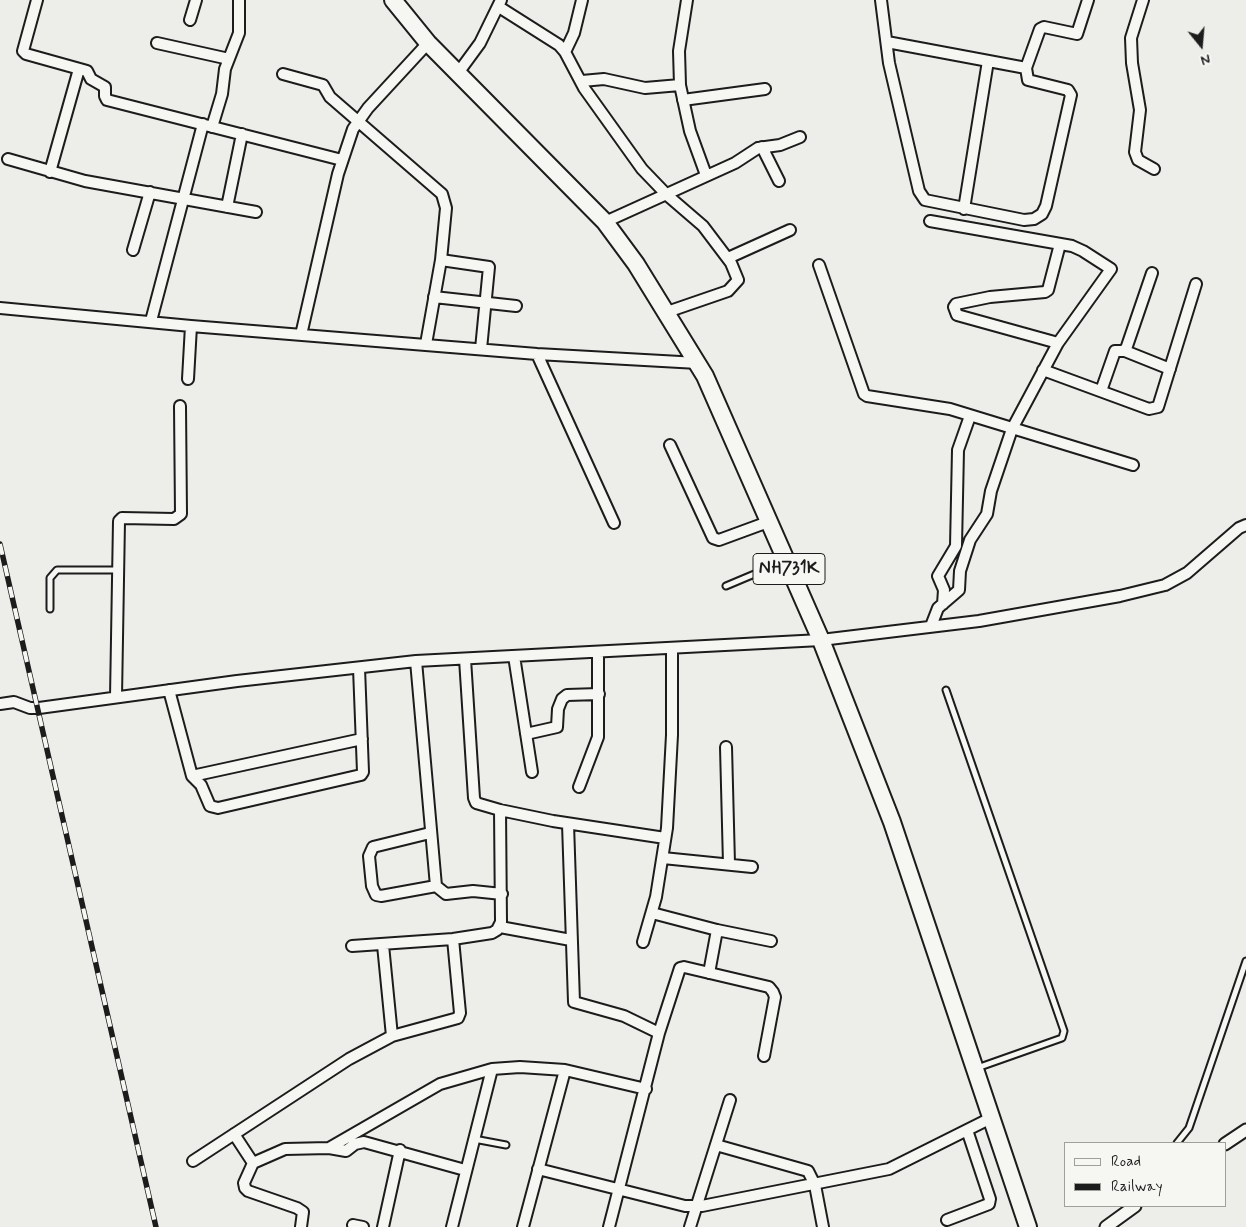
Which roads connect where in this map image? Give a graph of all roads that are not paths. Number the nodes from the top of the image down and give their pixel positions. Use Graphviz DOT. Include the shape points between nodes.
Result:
graph roads {
  1 [pos="37,0"];
  2 [pos="196,0"];
  3 [pos="240,0"];
  4 [pos="393,0"];
  5 [pos="582,0"];
  6 [pos="686,0"];
  7 [pos="881,0"];
  8 [pos="1088,0"];
  9 [pos="1143,0"];
  10 [pos="500,3"];
  11 [pos="190,20"];
  12 [pos="887,42"];
  13 [pos="157,43"];
  14 [pos="428,43"];
  15 [pos="565,52"];
  16 [pos="229,59"];
  17 [pos="988,61"];
  18 [pos="1026,68"];
  19 [pos="79,69"];
  20 [pos="284,74"];
  21 [pos="458,74"];
  22 [pos="582,81"];
  23 [pos="680,85"];
  24 [pos="765,89"];
  25 [pos="683,100"];
  26 [pos="358,120"];
  27 [pos="207,125"];
  28 [pos="242,134"];
  29 [pos="800,137"];
  30 [pos="762,147"];
  31 [pos="8,158"];
  32 [pos="342,160"];
  33 [pos="1154,169"];
  34 [pos="50,172"];
  35 [pos="706,175"];
  36 [pos="779,181"];
  37 [pos="150,192"];
  38 [pos="667,196"];
  39 [pos="184,198"];
  40 [pos="227,206"];
  41 [pos="964,209"];
  42 [pos="256,212"];
  43 [pos="930,221"];
  44 [pos="605,222"];
  45 [pos="790,230"];
  46 [pos="1060,244"];
  47 [pos="133,250"];
  48 [pos="728,258"];
  49 [pos="440,260"];
  50 [pos="819,265"];
  51 [pos="1152,273"];
  52 [pos="1196,284"];
  53 [pos="434,297"];
  54 [pos="486,303"];
  55 [pos="516,306"];
  56 [pos="0,308"];
  57 [pos="667,312"];
  58 [pos="152,322"];
  59 [pos="191,326"];
  60 [pos="301,335"];
  61 [pos="1058,343"];
  62 [pos="426,344"];
  63 [pos="481,349"];
  64 [pos="1125,350"];
  65 [pos="537,354"];
  66 [pos="698,363"];
  67 [pos="1170,369"];
  68 [pos="1043,370"];
  69 [pos="188,379"];
  70 [pos="1101,391"];
  71 [pos="180,406"];
  72 [pos="970,416"];
  73 [pos="1012,429"];
  74 [pos="670,445"];
  75 [pos="1133,465"];
  76 [pos="768,522"];
  77 [pos="614,523"];
  78 [pos="1246,525"];
  79 [pos="786,561"];
  80 [pos="117,570"];
  81 [pos="726,586"];
  82 [pos="943,604"];
  83 [pos="50,609"];
  84 [pos="931,626"];
  85 [pos="821,640"];
  86 [pos="672,648"];
  87 [pos="598,653"];
  88 [pos="514,656"];
  89 [pos="464,659"];
  90 [pos="416,661"];
  91 [pos="358,668"];
  92 [pos="169,690"];
  93 [pos="946,690"];
  94 [pos="598,694"];
  95 [pos="116,697"];
  96 [pos="0,704"];
  97 [pos="526,734"];
  98 [pos="362,739"];
  99 [pos="726,747"];
  100 [pos="532,772"];
  101 [pos="192,776"];
  102 [pos="579,786"];
  103 [pos="500,810"];
  104 [pos="568,824"];
  105 [pos="430,833"];
  106 [pos="665,838"];
  107 [pos="663,858"];
  108 [pos="729,864"];
  109 [pos="752,867"];
  110 [pos="436,886"];
  111 [pos="502,894"];
  112 [pos="652,913"];
  113 [pos="500,926"];
  114 [pos="717,930"];
  115 [pos="453,939"];
  116 [pos="571,940"];
  117 [pos="771,941"];
  118 [pos="644,942"];
  119 [pos="352,946"];
  120 [pos="383,946"];
  121 [pos="1246,961"];
  122 [pos="709,973"];
  123 [pos="659,1033"];
  124 [pos="392,1036"];
  125 [pos="764,1056"];
  126 [pos="976,1068"];
  127 [pos="492,1069"];
  128 [pos="565,1070"];
  129 [pos="646,1089"];
  130 [pos="730,1100"];
  131 [pos="991,1118"];
  132 [pos="967,1130"];
  133 [pos="1246,1130"];
  134 [pos="234,1134"];
  135 [pos="474,1139"];
  136 [pos="1178,1142"];
  137 [pos="1226,1143"];
  138 [pos="506,1145"];
  139 [pos="716,1145"];
  140 [pos="329,1148"];
  141 [pos="400,1150"];
  142 [pos="193,1161"];
  143 [pos="253,1163"];
  144 [pos="538,1169"];
  145 [pos="466,1170"];
  146 [pos="814,1185"];
  147 [pos="619,1190"];
  148 [pos="695,1206"];
  149 [pos="1134,1207"];
  150 [pos="948,1220"];
  151 [pos="301,1227"];
  152 [pos="383,1227"];
  153 [pos="452,1227"];
  154 [pos="523,1227"];
  155 [pos="609,1227"];
  156 [pos="690,1227"];
  157 [pos="823,1227"];
  158 [pos="1028,1227"];
  159 [pos="1106,1227"];
  1 -- 19 [label="street" via="24,51"];
  2 -- 11 [label="street"];
  3 -- 16 [label="street" via="239,33"];
  4 -- 14 [label="highway, NH731K"];
  5 -- 15 [label="street" via="574,34"];
  6 -- 23 [label="street" via="679,52"];
  7 -- 12 [label="street"];
  8 -- 18 [label="street" via="1077,34 1040,28"];
  9 -- 33 [label="street" via="1131,38 1140,110 1135,152 1138,160"];
  10 -- 15 [label="street"];
  10 -- 21 [label="street" via="477,49"];
  12 -- 17 [label="street"];
  12 -- 41 [label="street" via="919,191 924,200"];
  13 -- 16 [label="street"];
  14 -- 21 [label="highway, NH731K"];
  14 -- 26 [label="street"];
  15 -- 22 [label="street"];
  16 -- 27 [label="street"];
  17 -- 18 [label="street"];
  17 -- 41 [label="street"];
  18 -- 41 [label="street" via="1028,80 1068,90 1071,95 1046,206 1042,214 1024,220"];
  19 -- 27 [label="street" via="87,71 91,79 104,85 104,96 108,100"];
  19 -- 34 [label="street"];
  20 -- 26 [label="street" via="321,84 330,97"];
  21 -- 44 [label="highway, NH731K"];
  22 -- 23 [label="street" via="604,79 645,88"];
  22 -- 38 [label="street" via="631,154"];
  23 -- 25 [label="street"];
  24 -- 25 [label="street"];
  25 -- 35 [label="street"];
  26 -- 32 [label="street"];
  26 -- 49 [label="street" via="442,194 446,208"];
  27 -- 28 [label="street"];
  27 -- 39 [label="street"];
  28 -- 32 [label="street"];
  28 -- 40 [label="street"];
  29 -- 30 [label="street" via="780,145"];
  30 -- 35 [label="street" via="736,164"];
  30 -- 36 [label="street"];
  31 -- 34 [label="street"];
  32 -- 60 [label="street"];
  34 -- 37 [label="street"];
  35 -- 38 [label="street"];
  37 -- 39 [label="street"];
  37 -- 47 [label="street"];
  38 -- 44 [label="street"];
  38 -- 48 [label="street" via="703,226"];
  39 -- 40 [label="street"];
  39 -- 58 [label="street"];
  40 -- 42 [label="street"];
  43 -- 46 [label="street"];
  44 -- 57 [label="highway, NH731K"];
  45 -- 48 [label="street"];
  46 -- 61 [label="street" via="1083,251 1110,269"];
  46 -- 61 [label="street" via="1045,292 990,297 954,307 957,315"];
  48 -- 57 [label="street" via="736,273 736,285 728,291"];
  49 -- 53 [label="street"];
  49 -- 54 [label="street" via="489,268"];
  50 -- 72 [label="street" via="864,394 935,406"];
  51 -- 64 [label="street"];
  52 -- 67 [label="street"];
  53 -- 54 [label="street"];
  53 -- 62 [label="street"];
  54 -- 55 [label="street"];
  54 -- 63 [label="street"];
  56 -- 58 [label="street"];
  57 -- 66 [label="highway, NH731K"];
  58 -- 59 [label="street"];
  59 -- 60 [label="street"];
  59 -- 69 [label="street"];
  60 -- 62 [label="street"];
  61 -- 68 [label="street"];
  62 -- 63 [label="street"];
  63 -- 65 [label="street"];
  64 -- 67 [label="street"];
  64 -- 70 [label="street" via="1114,350"];
  65 -- 66 [label="street"];
  65 -- 77 [label="street"];
  66 -- 76 [label="highway, NH731K"];
  67 -- 70 [label="street" via="1160,403 1154,409 1149,410"];
  68 -- 70 [label="street"];
  68 -- 73 [label="street"];
  71 -- 80 [label="street" via="181,514 174,519 122,518 118,521"];
  72 -- 73 [label="street"];
  72 -- 82 [label="street" via="958,450 955,552 938,576 944,590"];
  73 -- 75 [label="street"];
  73 -- 82 [label="street" via="991,491 987,514 970,540 960,571 959,590"];
  74 -- 76 [label="street" via="713,538 718,540"];
  76 -- 79 [label="highway, NH731K"];
  78 -- 84 [label="street" via="1187,573 1165,585 979,621"];
  79 -- 81 [label="lane"];
  79 -- 85 [label="highway, NH731K"];
  80 -- 83 [label="lane" via="57,570 50,578"];
  80 -- 95 [label="street"];
  82 -- 84 [label="street"];
  84 -- 85 [label="street"];
  85 -- 86 [label="street"];
  85 -- 126 [label="highway, NH731K" via="892,822"];
  86 -- 87 [label="street"];
  86 -- 106 [label="street" via="672,735"];
  87 -- 88 [label="street"];
  87 -- 94 [label="street"];
  88 -- 89 [label="street"];
  88 -- 97 [label="street"];
  89 -- 90 [label="street"];
  89 -- 103 [label="street" via="474,798 480,805"];
  90 -- 91 [label="street"];
  90 -- 105 [label="street"];
  91 -- 92 [label="street"];
  91 -- 98 [label="street"];
  92 -- 95 [label="street"];
  92 -- 101 [label="street"];
  93 -- 126 [label="lane" via="1064,1031 1062,1038"];
  94 -- 97 [label="street" via="567,695 558,709 557,727"];
  94 -- 102 [label="street" via="597,743"];
  95 -- 96 [label="street" via="39,708 14,702"];
  97 -- 100 [label="street"];
  98 -- 101 [label="street"];
  98 -- 101 [label="street" via="363,772 357,778 218,808 210,806 201,785"];
  99 -- 108 [label="street"];
  103 -- 104 [label="street"];
  103 -- 111 [label="street"];
  104 -- 106 [label="street"];
  104 -- 116 [label="street"];
  105 -- 110 [label="street"];
  105 -- 110 [label="street" via="373,847 369,856 372,886 380,896"];
  106 -- 107 [label="street"];
  107 -- 108 [label="street"];
  107 -- 112 [label="street"];
  108 -- 109 [label="street"];
  110 -- 111 [label="street" via="446,894 473,891"];
  111 -- 113 [label="street"];
  112 -- 114 [label="street"];
  112 -- 118 [label="street"];
  113 -- 115 [label="street" via="492,933"];
  113 -- 116 [label="street"];
  114 -- 117 [label="street"];
  114 -- 122 [label="street"];
  115 -- 120 [label="street"];
  115 -- 124 [label="street" via="458,1018"];
  116 -- 123 [label="street" via="574,1002 624,1016"];
  119 -- 120 [label="street"];
  120 -- 124 [label="street"];
  121 -- 136 [label="lane" via="1189,1128"];
  122 -- 123 [label="street" via="680,968"];
  122 -- 125 [label="street" via="769,987 773,992"];
  123 -- 129 [label="street"];
  124 -- 134 [label="street" via="337,1066"];
  126 -- 131 [label="highway, NH731K"];
  127 -- 128 [label="street"];
  127 -- 135 [label="street"];
  127 -- 140 [label="street" via="426,1090"];
  128 -- 129 [label="street"];
  128 -- 144 [label="street"];
  129 -- 147 [label="street"];
  130 -- 139 [label="street"];
  131 -- 132 [label="street"];
  131 -- 158 [label="highway, NH731K"];
  132 -- 146 [label="street" via="889,1169"];
  132 -- 150 [label="street" via="989,1204"];
  133 -- 137 [label="street"];
  134 -- 142 [label="street"];
  134 -- 143 [label="street"];
  135 -- 138 [label="lane"];
  135 -- 145 [label="street"];
  139 -- 146 [label="street" via="804,1169"];
  139 -- 148 [label="street"];
  140 -- 141 [label="street" via="346,1151 364,1142"];
  140 -- 143 [label="street" via="285,1149"];
  141 -- 145 [label="street"];
  141 -- 152 [label="street"];
  143 -- 151 [label="street" via="245,1188 303,1212"];
  144 -- 147 [label="street"];
  144 -- 154 [label="street"];
  145 -- 153 [label="street"];
  146 -- 148 [label="street"];
  146 -- 157 [label="street"];
  147 -- 148 [label="street"];
  147 -- 155 [label="street"];
  148 -- 156 [label="street"];
  149 -- 159 [label="street"];
}
